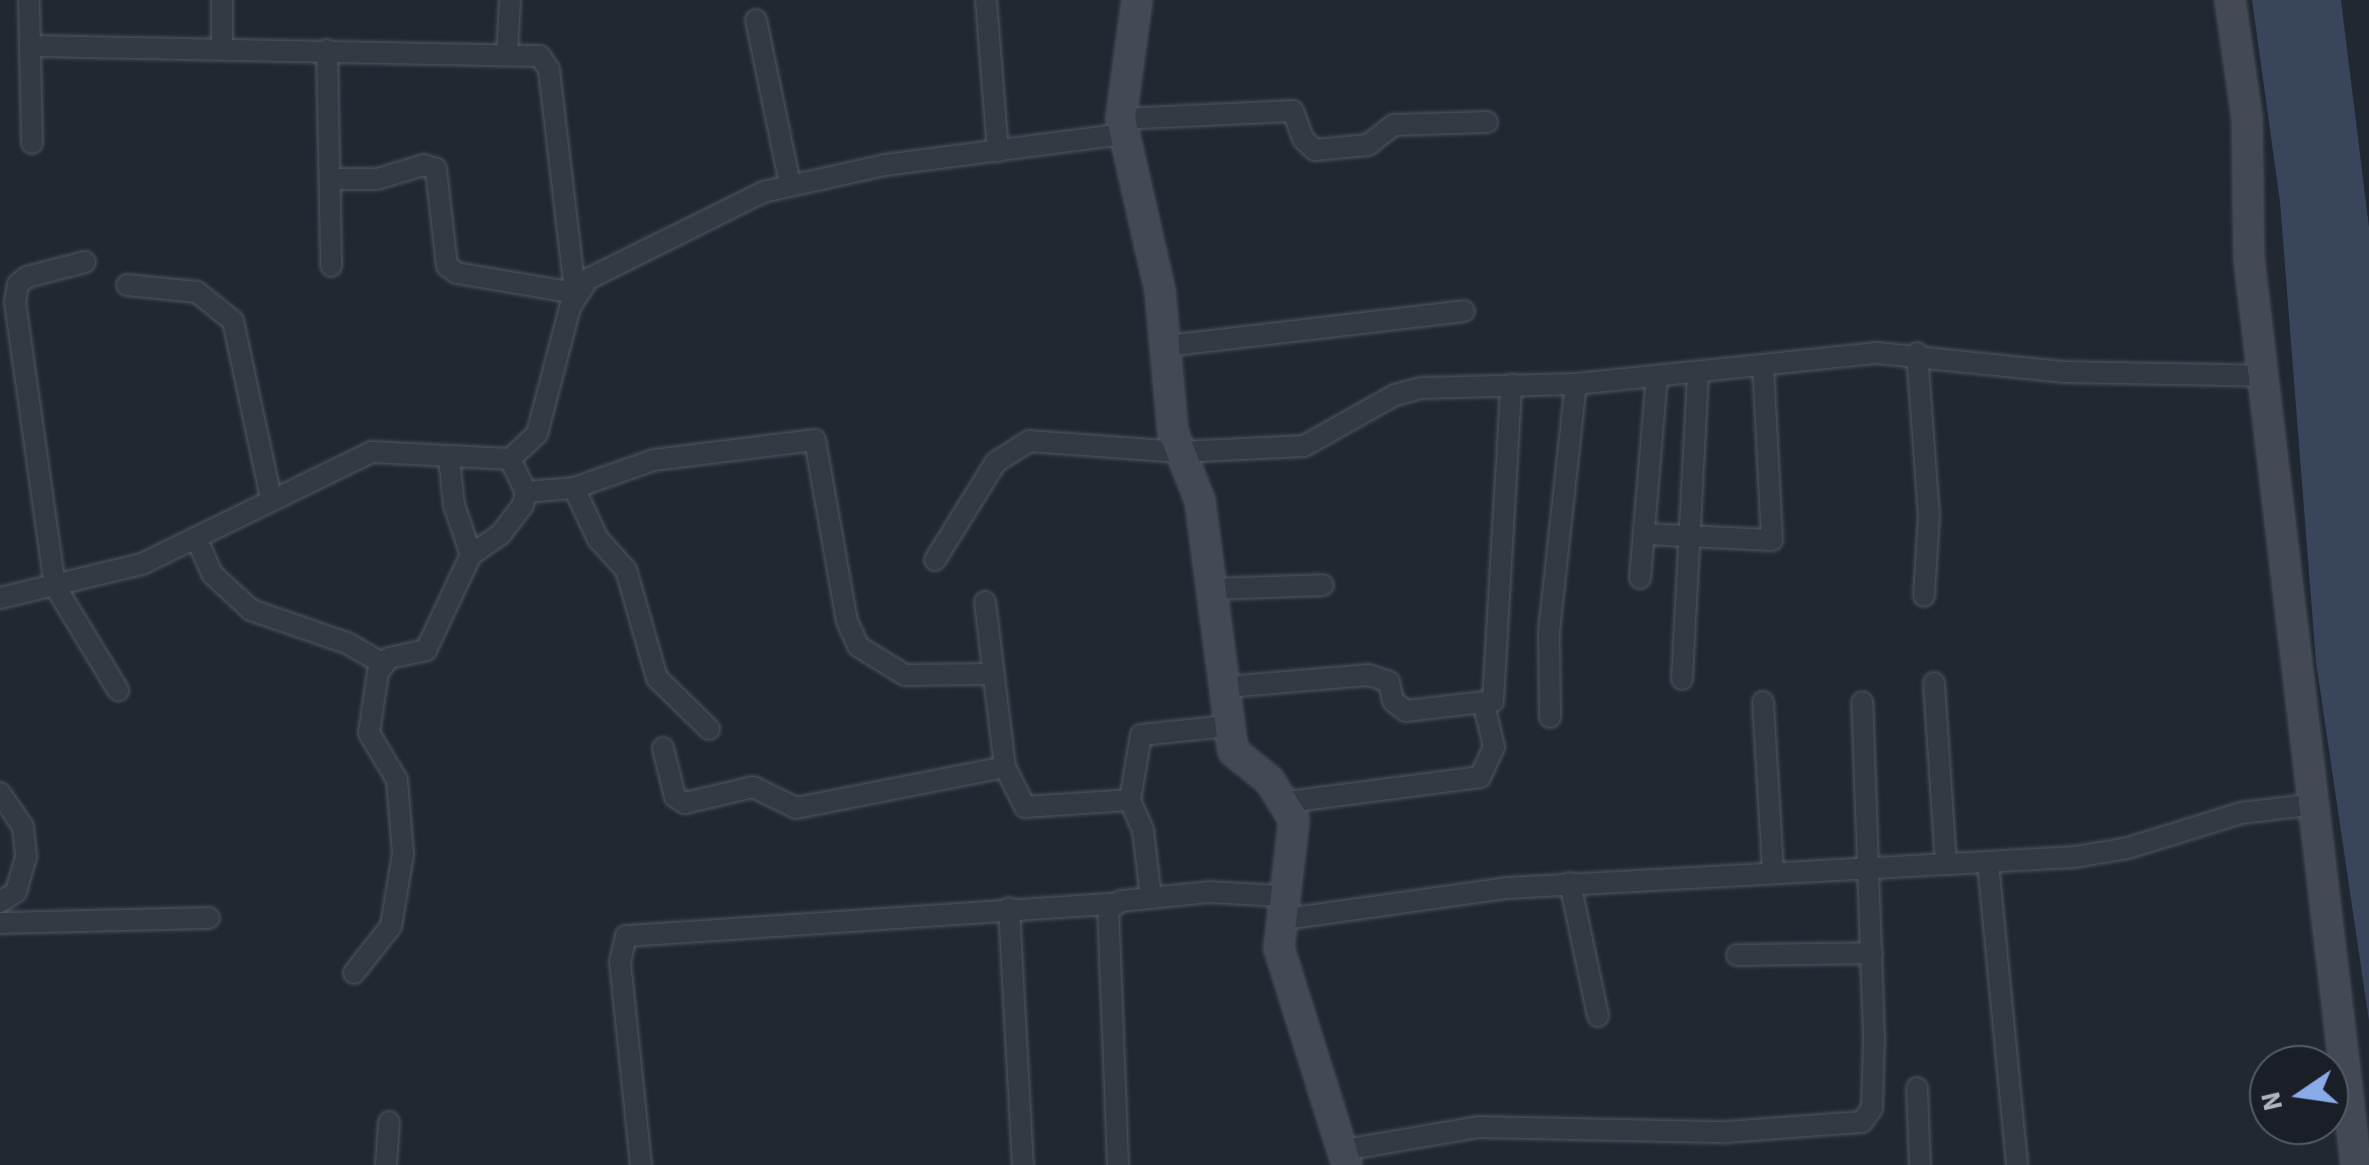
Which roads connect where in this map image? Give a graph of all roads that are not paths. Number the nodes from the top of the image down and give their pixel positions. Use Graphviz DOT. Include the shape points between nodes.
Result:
graph roads {
  1 [pos="29,0"];
  2 [pos="222,0"];
  3 [pos="510,0"];
  4 [pos="986,0"];
  5 [pos="1137,0"];
  6 [pos="2230,0"];
  7 [pos="756,20"];
  8 [pos="32,46"];
  9 [pos="222,49"];
  10 [pos="328,50"];
  11 [pos="507,54"];
  12 [pos="1486,122"];
  13 [pos="1122,126"];
  14 [pos="32,143"];
  15 [pos="998,152"];
  16 [pos="331,179"];
  17 [pos="790,184"];
  18 [pos="85,262"];
  19 [pos="330,266"];
  20 [pos="127,285"];
  21 [pos="575,293"];
  22 [pos="1464,310"];
  23 [pos="1168,346"];
  24 [pos="1917,352"];
  25 [pos="1763,365"];
  26 [pos="1698,373"];
  27 [pos="2266,376"];
  28 [pos="1657,378"];
  29 [pos="1576,384"];
  30 [pos="1512,385"];
  31 [pos="1180,452"];
  32 [pos="449,458"];
  33 [pos="510,459"];
  34 [pos="574,488"];
  35 [pos="526,492"];
  36 [pos="272,498"];
  37 [pos="1644,534"];
  38 [pos="1689,539"];
  39 [pos="197,540"];
  40 [pos="471,555"];
  41 [pos="935,560"];
  42 [pos="1640,578"];
  43 [pos="1323,584"];
  44 [pos="56,586"];
  45 [pos="1215,589"];
  46 [pos="1924,596"];
  47 [pos="0,598"];
  48 [pos="985,602"];
  49 [pos="381,664"];
  50 [pos="994,674"];
  51 [pos="1682,679"];
  52 [pos="1934,683"];
  53 [pos="1226,687"];
  54 [pos="118,690"];
  55 [pos="1763,702"];
  56 [pos="1862,702"];
  57 [pos="1484,705"];
  58 [pos="1550,717"];
  59 [pos="1227,726"];
  60 [pos="710,729"];
  61 [pos="663,748"];
  62 [pos="1005,768"];
  63 [pos="0,792"];
  64 [pos="1130,800"];
  65 [pos="1288,802"];
  66 [pos="2316,804"];
  67 [pos="1988,863"];
  68 [pos="1946,864"];
  69 [pos="1870,866"];
  70 [pos="1773,871"];
  71 [pos="1570,883"];
  72 [pos="1151,898"];
  73 [pos="0,902"];
  74 [pos="1113,904"];
  75 [pos="1008,908"];
  76 [pos="1280,908"];
  77 [pos="209,918"];
  78 [pos="0,923"];
  79 [pos="1872,953"];
  80 [pos="1737,956"];
  81 [pos="354,974"];
  82 [pos="1598,1016"];
  83 [pos="1917,1088"];
  84 [pos="389,1122"];
  85 [pos="1346,1157"];
  86 [pos="386,1165"];
  87 [pos="640,1165"];
  88 [pos="1023,1165"];
  89 [pos="1118,1165"];
  90 [pos="1920,1165"];
  91 [pos="2017,1165"];
  92 [pos="2356,1165"];
  1 -- 8 [label="street"];
  2 -- 9 [label="street"];
  3 -- 11 [label="street"];
  4 -- 15 [label="street"];
  5 -- 13 [label="street"];
  6 -- 27 [label="street" via="2247,118 2249,260"];
  7 -- 17 [label="street"];
  8 -- 9 [label="street"];
  8 -- 14 [label="street"];
  9 -- 10 [label="street"];
  10 -- 11 [label="street"];
  10 -- 16 [label="street"];
  11 -- 21 [label="street" via="540,56 549,70"];
  12 -- 13 [label="street" via="1394,124 1368,145 1316,150 1302,139 1293,110"];
  13 -- 15 [label="street"];
  13 -- 23 [label="street"];
  15 -- 17 [label="street"];
  16 -- 19 [label="street"];
  16 -- 21 [label="street" via="378,179 424,165 436,169 446,266"];
  17 -- 21 [label="street" via="636,250"];
  18 -- 44 [label="street" via="27,277 15,290"];
  20 -- 36 [label="street" via="197,292 233,320"];
  21 -- 33 [label="street" via="537,434"];
  22 -- 23 [label="street"];
  23 -- 31 [label="street" via="1168,408"];
  24 -- 25 [label="street"];
  24 -- 27 [label="street" via="2065,372"];
  24 -- 46 [label="street" via="1929,516"];
  25 -- 26 [label="street"];
  25 -- 38 [label="street" via="1772,540"];
  26 -- 28 [label="street"];
  26 -- 38 [label="street"];
  27 -- 66 [label="street"];
  28 -- 29 [label="street"];
  28 -- 37 [label="street"];
  29 -- 30 [label="street"];
  29 -- 58 [label="street" via="1550,631"];
  30 -- 31 [label="street" via="1395,394 1304,446"];
  30 -- 57 [label="street" via="1496,692"];
  31 -- 41 [label="street" via="1029,441 996,462"];
  31 -- 45 [label="street" via="1200,501"];
  32 -- 33 [label="street"];
  32 -- 36 [label="street" via="372,452"];
  32 -- 40 [label="street" via="454,506"];
  33 -- 35 [label="street"];
  34 -- 35 [label="street"];
  34 -- 50 [label="street" via="654,460 815,440 828,484 847,622 858,646 905,675"];
  34 -- 60 [label="street" via="598,539 626,570 657,678"];
  35 -- 40 [label="street" via="512,522"];
  36 -- 39 [label="street"];
  37 -- 38 [label="street"];
  37 -- 42 [label="street"];
  38 -- 51 [label="street"];
  39 -- 44 [label="street" via="142,564"];
  39 -- 49 [label="street" via="212,574 251,610 347,643"];
  40 -- 49 [label="street" via="431,644"];
  43 -- 45 [label="street"];
  44 -- 47 [label="street"];
  44 -- 54 [label="street"];
  45 -- 53 [label="street"];
  48 -- 50 [label="street"];
  49 -- 81 [label="street" via="369,733 398,780 404,854 392,926"];
  50 -- 62 [label="street"];
  52 -- 68 [label="street"];
  53 -- 57 [label="street" via="1368,675 1389,682 1398,709"];
  53 -- 59 [label="street"];
  55 -- 70 [label="street"];
  56 -- 69 [label="street"];
  57 -- 65 [label="street" via="1494,747 1480,777"];
  59 -- 64 [label="street" via="1141,734"];
  59 -- 65 [label="street" via="1233,751"];
  61 -- 62 [label="street" via="679,802 753,787 796,808"];
  62 -- 64 [label="street" via="1026,806"];
  63 -- 73 [label="street" via="23,828 26,857 21,883"];
  64 -- 72 [label="street" via="1143,830"];
  65 -- 76 [label="street" via="1294,844"];
  66 -- 67 [label="street" via="2241,813 2128,848"];
  66 -- 92 [label="street"];
  67 -- 68 [label="street"];
  67 -- 91 [label="street"];
  68 -- 69 [label="street"];
  69 -- 70 [label="street"];
  69 -- 79 [label="street"];
  70 -- 71 [label="street"];
  71 -- 76 [label="street"];
  71 -- 82 [label="street"];
  72 -- 74 [label="street"];
  72 -- 76 [label="street" via="1209,892"];
  74 -- 75 [label="street"];
  74 -- 89 [label="street"];
  75 -- 87 [label="street" via="626,936 620,962"];
  75 -- 88 [label="street"];
  76 -- 85 [label="street" via="1288,993"];
  77 -- 78 [label="street"];
  79 -- 80 [label="street"];
  79 -- 85 [label="street" via="1872,1108 1862,1122 1726,1132 1478,1128"];
  83 -- 90 [label="street"];
  84 -- 86 [label="street"];
}
